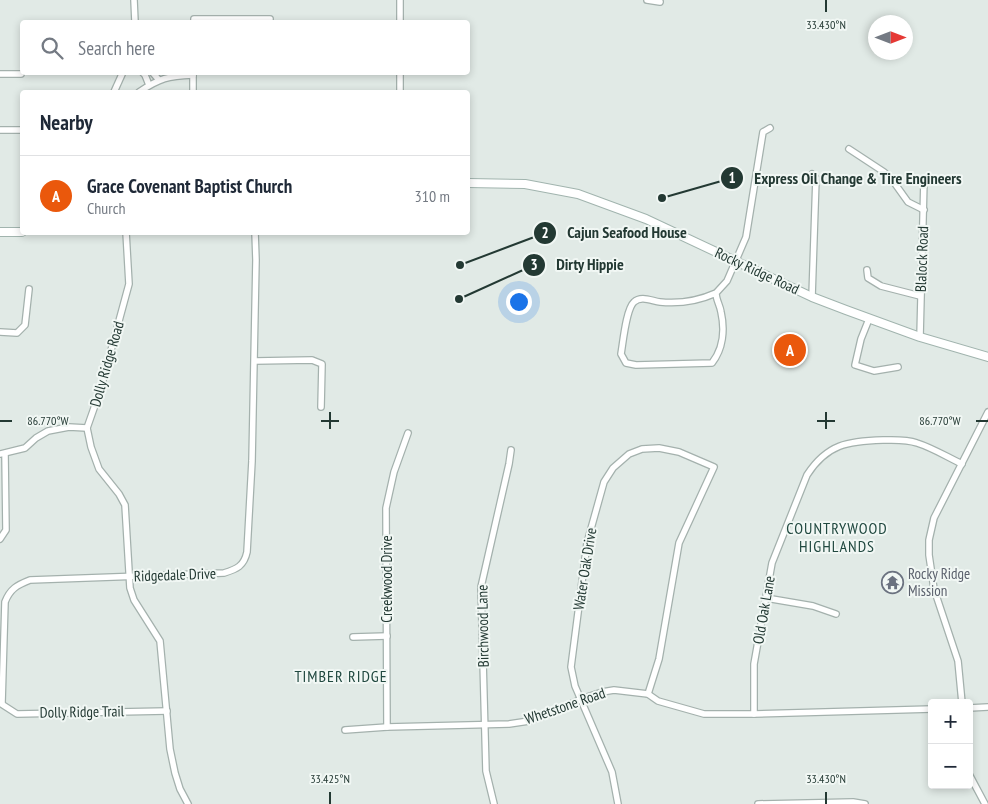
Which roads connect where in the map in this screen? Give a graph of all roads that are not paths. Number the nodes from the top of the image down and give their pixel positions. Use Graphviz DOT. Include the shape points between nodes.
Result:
graph roads {
  1 [pos="134,0"];
  2 [pos="400,0"];
  3 [pos="647,0"];
  4 [pos="660,2"];
  5 [pos="270,19"];
  6 [pos="135,20"];
  7 [pos="194,20"];
  8 [pos="400,20"];
  9 [pos="0,74"];
  10 [pos="20,74"];
  11 [pos="122,75"];
  12 [pos="144,75"];
  13 [pos="155,75"];
  14 [pos="182,75"];
  15 [pos="193,75"];
  16 [pos="400,75"];
  17 [pos="159,80"];
  18 [pos="150,86"];
  19 [pos="115,90"];
  20 [pos="143,90"];
  21 [pos="193,90"];
  22 [pos="400,90"];
  23 [pos="770,128"];
  24 [pos="0,130"];
  25 [pos="20,130"];
  26 [pos="849,149"];
  27 [pos="812,174"];
  28 [pos="924,180"];
  29 [pos="470,183"];
  30 [pos="924,210"];
  31 [pos="0,232"];
  32 [pos="20,232"];
  33 [pos="126,235"];
  34 [pos="255,235"];
  35 [pos="735,260"];
  36 [pos="866,270"];
  37 [pos="29,289"];
  38 [pos="716,293"];
  39 [pos="920,296"];
  40 [pos="812,297"];
  41 [pos="869,319"];
  42 [pos="0,332"];
  43 [pos="920,337"];
  44 [pos="988,357"];
  45 [pos="255,361"];
  46 [pos="898,367"];
  47 [pos="321,407"];
  48 [pos="988,412"];
  49 [pos="88,428"];
  50 [pos="408,433"];
  51 [pos="511,450"];
  52 [pos="3,454"];
  53 [pos="962,464"];
  54 [pos="0,539"];
  55 [pos="130,576"];
  56 [pos="766,598"];
  57 [pos="836,614"];
  58 [pos="353,636"];
  59 [pos="387,636"];
  60 [pos="648,694"];
  61 [pos="581,699"];
  62 [pos="962,699"];
  63 [pos="1,703"];
  64 [pos="988,707"];
  65 [pos="973,708"];
  66 [pos="928,709"];
  67 [pos="167,711"];
  68 [pos="754,714"];
  69 [pos="486,725"];
  70 [pos="388,727"];
  71 [pos="345,730"];
  72 [pos="973,782"];
  73 [pos="806,803"];
  74 [pos="188,804"];
  75 [pos="493,804"];
  76 [pos="618,804"];
  77 [pos="758,804"];
  78 [pos="865,804"];
  79 [pos="985,804"];
  1 -- 6 [label="street"];
  2 -- 8 [label="street"];
  3 -- 4 [label="street"];
  5 -- 7 [label="street"];
  9 -- 10 [label="street"];
  11 -- 19 [label="street"];
  12 -- 18 [label="street"];
  13 -- 17 [label="street"];
  14 -- 17 [label="street"];
  15 -- 21 [label="street"];
  16 -- 22 [label="street"];
  17 -- 18 [label="street"];
  18 -- 20 [label="street"];
  23 -- 35 [label="street" via="763,132 747,231"];
  24 -- 25 [label="street"];
  26 -- 30 [label="street" via="884,172 908,202"];
  27 -- 40 [label="street" via="816,178"];
  28 -- 30 [label="street, Blalock Road"];
  29 -- 35 [label="main road, Rocky Ridge Road" via="525,184 578,194 628,211"];
  30 -- 39 [label="street, Blalock Road"];
  31 -- 32 [label="main road"];
  33 -- 49 [label="street, Dolly Ridge Road" via="129,284"];
  34 -- 45 [label="street, Ridgedale Drive"];
  35 -- 38 [label="street" via="727,281"];
  35 -- 40 [label="main road, Rocky Ridge Road"];
  36 -- 39 [label="street" via="868,278 882,286"];
  37 -- 42 [label="street" via="25,325 16,333"];
  38 -- 38 [label="street" via="681,303 642,298 634,302 629,310 621,354 626,363 712,363 724,334"];
  39 -- 43 [label="street, Blalock Road"];
  40 -- 41 [label="main road, Rocky Ridge Road"];
  41 -- 43 [label="main road, Rocky Ridge Road"];
  41 -- 46 [label="street" via="855,366 874,371"];
  43 -- 44 [label="main road, Rocky Ridge Road"];
  45 -- 47 [label="street" via="312,360 322,364"];
  45 -- 55 [label="street, Ridgedale Drive" via="248,552 245,560 239,568 224,573"];
  48 -- 53 [label="street"];
  49 -- 52 [label="street" via="48,431 25,448"];
  49 -- 55 [label="street, Dolly Ridge Road" via="99,469 125,505"];
  50 -- 59 [label="street, Creekwood Drive" via="386,508"];
  51 -- 69 [label="street, Birchwood Lane" via="480,587"];
  52 -- 54 [label="street" via="6,530"];
  53 -- 56 [label="street, Old Oak Lane" via="928,447 904,440 863,440 826,452 807,475 772,563"];
  53 -- 62 [label="street" via="934,518 929,540 934,589 958,661"];
  55 -- 63 [label="street, Ridgedale Drive" via="30,580 9,592 5,602"];
  55 -- 67 [label="street, Dolly Ridge Road" via="134,600 160,641"];
  56 -- 57 [label="street" via="814,606"];
  56 -- 68 [label="street, Old Oak Lane" via="754,664"];
  58 -- 59 [label="street"];
  59 -- 70 [label="street, Creekwood Drive"];
  60 -- 61 [label="street, Whetstone Road" via="614,690"];
  60 -- 61 [label="street, Water Oak Drive" via="659,659 679,543 714,467 679,452 659,448 629,454 613,468 604,482 587,543 571,667"];
  60 -- 68 [label="street, Whetstone Road" via="658,701 704,714"];
  61 -- 69 [label="street, Whetstone Road" via="529,720"];
  61 -- 76 [label="street, Water Oak Drive" via="612,772"];
  63 -- 67 [label="street, Dolly Ridge Trail" via="17,714"];
  64 -- 65 [label="street"];
  66 -- 68 [label="street, Whetstone Road"];
  67 -- 74 [label="street, Dolly Ridge Road" via="174,773"];
  69 -- 70 [label="street, Whetstone Road"];
  69 -- 75 [label="street, Birchwood Lane" via="486,771"];
  70 -- 71 [label="street, Whetstone Road"];
  72 -- 79 [label="street"];
  73 -- 77 [label="street"];
  73 -- 78 [label="street"];
}
